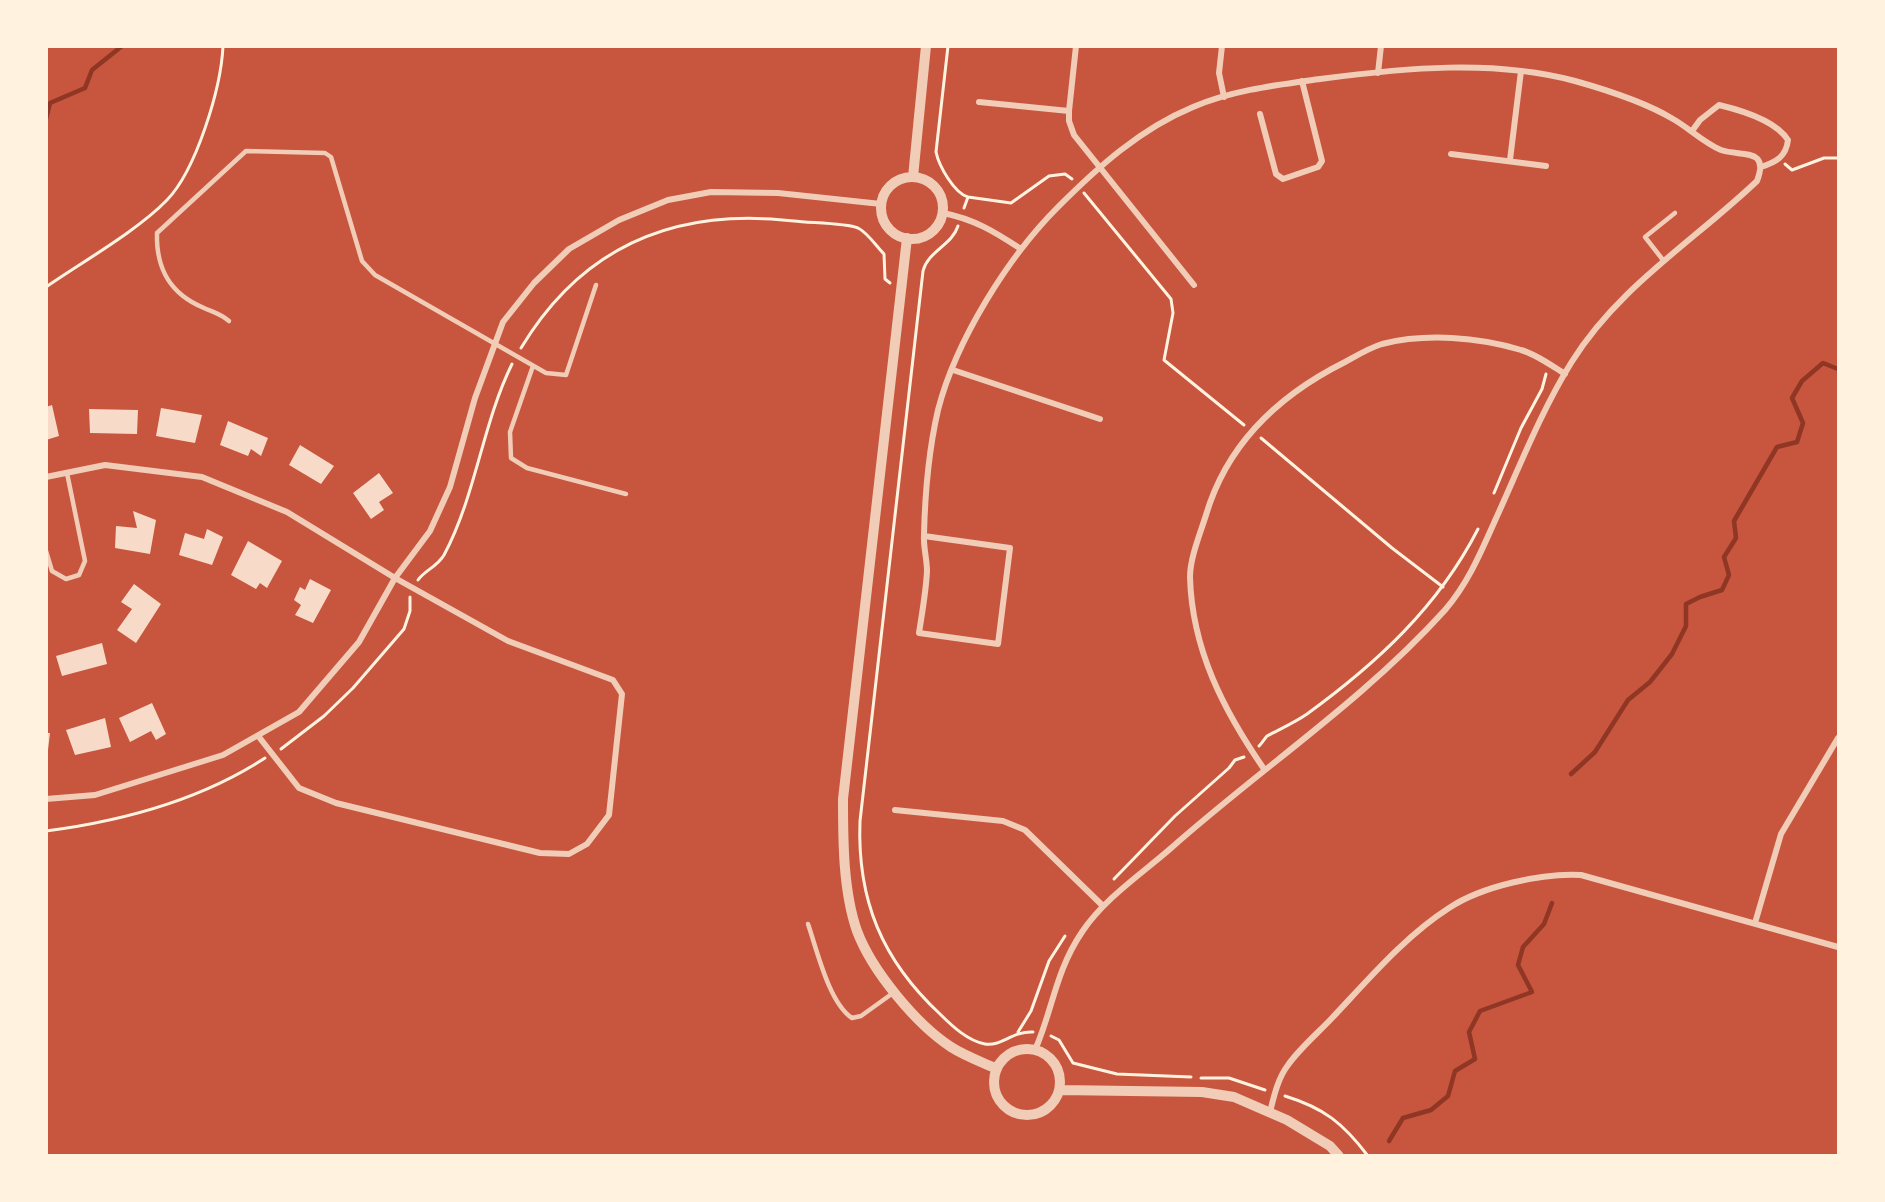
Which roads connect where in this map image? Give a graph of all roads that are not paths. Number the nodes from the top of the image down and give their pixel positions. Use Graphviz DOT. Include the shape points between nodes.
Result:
graph roads {
  1 [pos="926,46"];
  2 [pos="1076,46"];
  3 [pos="1222,46"];
  4 [pos="1381,46"];
  5 [pos="1521,71"];
  6 [pos="1378,73"];
  7 [pos="1302,81"];
  8 [pos="1224,97"];
  9 [pos="979,102"];
  10 [pos="1069,111"];
  11 [pos="1260,114"];
  12 [pos="1692,132"];
  13 [pos="1451,154"];
  14 [pos="1510,160"];
  15 [pos="1546,166"];
  16 [pos="1100,167"];
  17 [pos="1761,167"];
  18 [pos="913,177"];
  19 [pos="881,204"];
  20 [pos="943,213"];
  21 [pos="1675,213"];
  22 [pos="906,238"];
  23 [pos="1021,249"];
  24 [pos="1663,260"];
  25 [pos="596,285"];
  26 [pos="1194,285"];
  27 [pos="229,321"];
  28 [pos="495,344"];
  29 [pos="533,366"];
  30 [pos="953,370"];
  31 [pos="1565,374"];
  32 [pos="1100,420"];
  33 [pos="67,473"];
  34 [pos="46,477"];
  35 [pos="626,494"];
  36 [pos="924,536"];
  37 [pos="46,552"];
  38 [pos="395,578"];
  39 [pos="258,737"];
  40 [pos="1839,738"];
  41 [pos="1264,770"];
  42 [pos="46,799"];
  43 [pos="895,810"];
  44 [pos="1103,906"];
  45 [pos="1755,923"];
  46 [pos="808,924"];
  47 [pos="1839,947"];
  48 [pos="896,992"];
  49 [pos="1035,1050"];
  50 [pos="997,1069"];
  51 [pos="1059,1090"];
  52 [pos="1270,1112"];
  53 [pos="1339,1155"];
  1 -- 18 [label="street"];
  2 -- 10 [label="street"];
  3 -- 8 [label="street" via="1219,73"];
  4 -- 6 [label="street"];
  5 -- 6 [label="street" via="1482,68"];
  5 -- 12 [label="street" via="1574,81 1644,104"];
  5 -- 14 [label="street"];
  6 -- 7 [label="street"];
  7 -- 8 [label="street"];
  7 -- 11 [label="street" via="1322,161 1318,167 1283,179 1276,174"];
  8 -- 16 [label="street" via="1158,125 1119,149"];
  9 -- 10 [label="street"];
  10 -- 16 [label="street" via="1074,135"];
  12 -- 17 [label="street" via="1721,150 1753,155"];
  12 -- 17 [label="street" via="1719,105 1783,132 1788,140 1787,149 1780,158"];
  13 -- 14 [label="street"];
  14 -- 15 [label="street"];
  16 -- 23 [label="street"];
  16 -- 26 [label="street"];
  17 -- 24 [label="street" via="1757,181 1742,196"];
  18 -- 19 [label="street" via="892,184"];
  18 -- 20 [label="street" via="924,179 939,193"];
  19 -- 22 [label="street" via="887,226"];
  19 -- 28 [label="street" via="778,193 711,192 668,200 619,219 569,249 534,283 504,322"];
  20 -- 22 [label="street" via="926,236"];
  20 -- 23 [label="street" via="988,227"];
  21 -- 24 [label="lane" via="1645,237"];
  22 -- 48 [label="street" via="843,799 843,858 857,931 881,975"];
  23 -- 30 [label="street" via="973,326"];
  24 -- 31 [label="street" via="1622,299"];
  25 -- 29 [label="lane" via="566,375 546,373"];
  27 -- 28 [label="lane" via="178,294 162,273 157,233 246,151 325,153 331,157 362,261 375,275"];
  28 -- 29 [label="lane"];
  28 -- 38 [label="street" via="450,487 430,531"];
  29 -- 35 [label="lane" via="510,432 511,458 527,468"];
  30 -- 32 [label="street"];
  30 -- 36 [label="street" via="939,409"];
  31 -- 41 [label="street" via="1526,450 1476,566 1447,607 1356,698"];
  31 -- 41 [label="street" via="1524,350 1476,340 1426,338 1381,344 1316,377 1278,404 1238,450 1214,486 1190,575 1197,636 1233,723"];
  33 -- 34 [label="street"];
  33 -- 37 [label="lane" via="85,561 79,574 66,579 52,572"];
  33 -- 38 [label="street" via="105,465 202,477 287,512"];
  36 -- 36 [label="street" via="1010,548 998,644 920,633 927,571"];
  38 -- 39 [label="street" via="359,642 322,686 299,712"];
  38 -- 39 [label="street" via="508,641 613,680 622,694 609,816 597,833 569,854 540,853 336,802 299,788"];
  39 -- 42 [label="street" via="223,755 95,795"];
  40 -- 45 [label="street" via="1781,834"];
  41 -- 44 [label="street"];
  43 -- 44 [label="street" via="1003,820 1025,830"];
  44 -- 49 [label="street" via="1081,933 1062,967"];
  45 -- 47 [label="street"];
  45 -- 52 [label="street" via="1581,875 1544,877 1478,894 1450,907 1424,926 1363,985 1287,1065"];
  46 -- 48 [label="lane" via="843,1012 852,1018 861,1016"];
  48 -- 50 [label="street" via="951,1047"];
  49 -- 50 [label="street" via="1012,1052"];
  49 -- 51 [label="street" via="1055,1065 1060,1077"];
  50 -- 51 [label="street" via="996,1092 1011,1110 1034,1114 1054,1101"];
  51 -- 52 [label="street" via="1202,1092 1234,1097"];
  52 -- 53 [label="street"];
}
